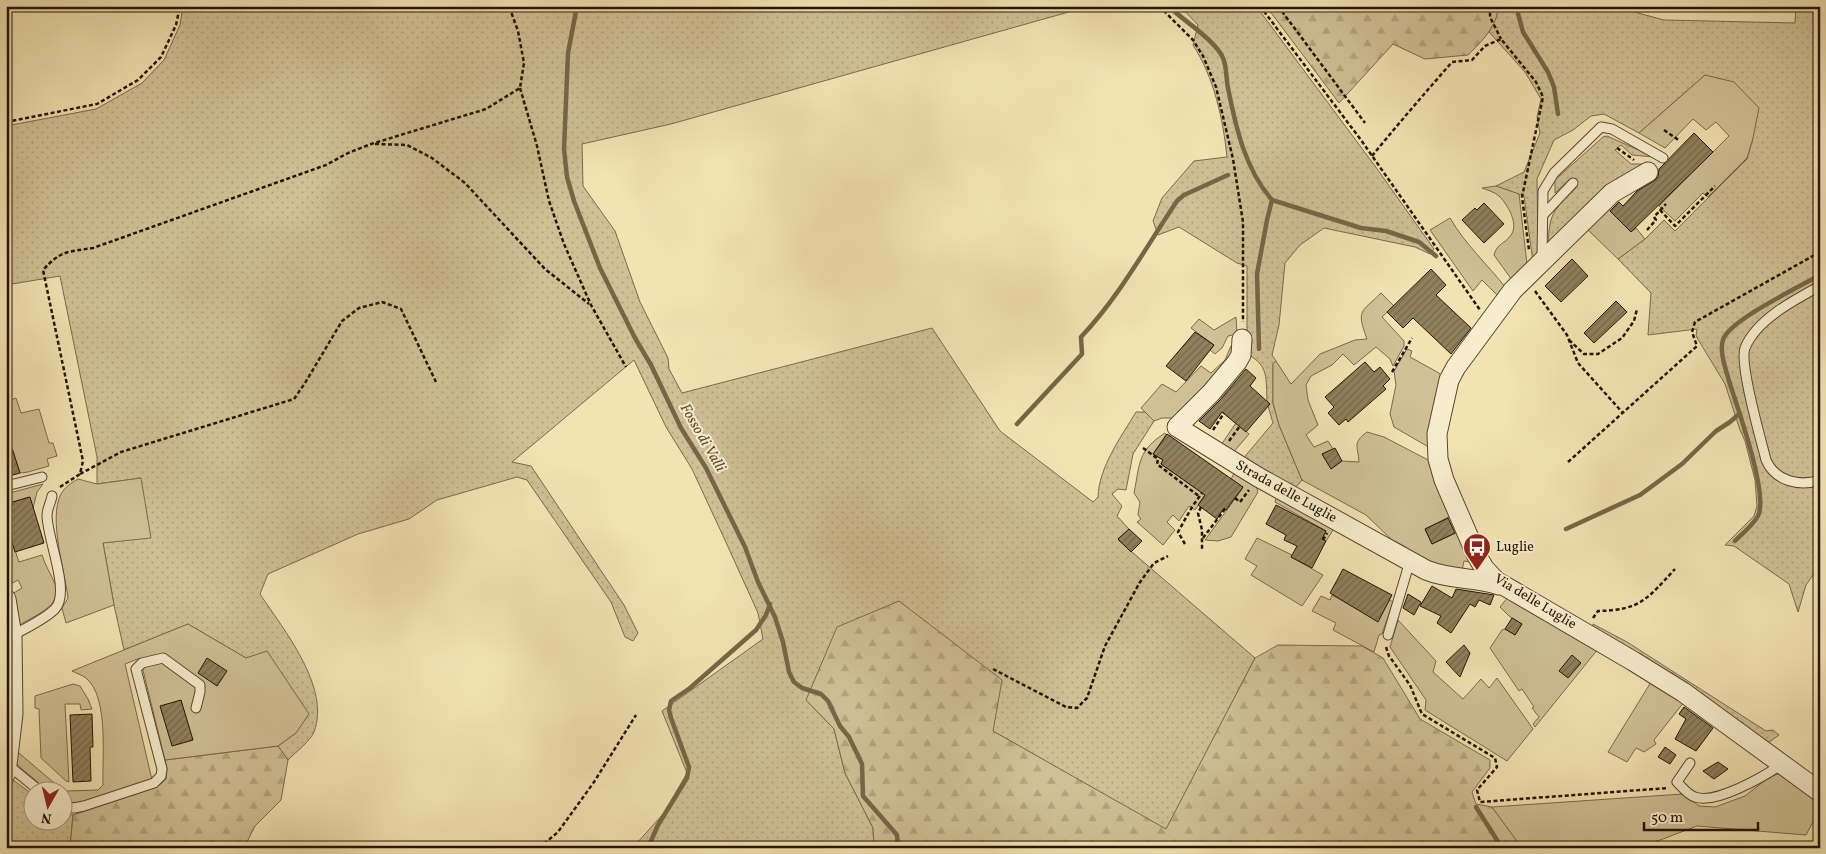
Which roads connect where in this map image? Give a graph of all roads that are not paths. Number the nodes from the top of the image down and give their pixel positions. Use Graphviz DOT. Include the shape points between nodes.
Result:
graph roads {
  1 [pos="1663,158"];
  2 [pos="1648,172"];
  3 [pos="1573,183"];
  4 [pos="1543,215"];
  5 [pos="1533,270"];
  6 [pos="1820,286"];
  7 [pos="1242,339"];
  8 [pos="42,477"];
  9 [pos="1820,480"];
  10 [pos="6,486"];
  11 [pos="52,496"];
  12 [pos="1410,561"];
  13 [pos="1503,586"];
  14 [pos="6,599"];
  15 [pos="1388,635"];
  16 [pos="12,636"];
  17 [pos="196,708"];
  18 [pos="9,715"];
  19 [pos="1690,764"];
  20 [pos="1782,764"];
  21 [pos="7,769"];
  22 [pos="26,782"];
  23 [pos="1820,792"];
  24 [pos="72,808"];
  1 -- 4 [label="lane" via="1612,129 1600,127 1554,173 1543,191"];
  2 -- 5 [label="street, Via delle Luglie" via="1612,193"];
  3 -- 4 [label="lane"];
  4 -- 5 [label="lane"];
  5 -- 13 [label="street, Via delle Luglie" via="1513,290 1456,367 1449,380 1437,434 1438,459 1444,480 1476,554 1488,573"];
  6 -- 9 [label="lane" via="1758,326 1744,349 1744,368 1770,469 1797,483"];
  7 -- 12 [label="street, Strada delle Luglie" via="1237,362 1177,426 1242,468"];
  8 -- 10 [label="lane"];
  11 -- 16 [label="lane" via="47,514 60,583 59,604"];
  12 -- 13 [label="street, Strada delle Luglie" via="1443,575"];
  12 -- 15 [label="lane"];
  13 -- 20 [label="street, Via delle Luglie" via="1698,702"];
  14 -- 16 [label="street"];
  16 -- 18 [label="street"];
  17 -- 24 [label="lane" via="200,685 163,658 142,663 136,670 162,769 161,776 154,783"];
  18 -- 21 [label="street"];
  19 -- 20 [label="lane" via="1677,782 1695,798 1710,798 1751,783"];
  20 -- 23 [label="street, Via delle Luglie"];
  21 -- 22 [label="lane"];
}
